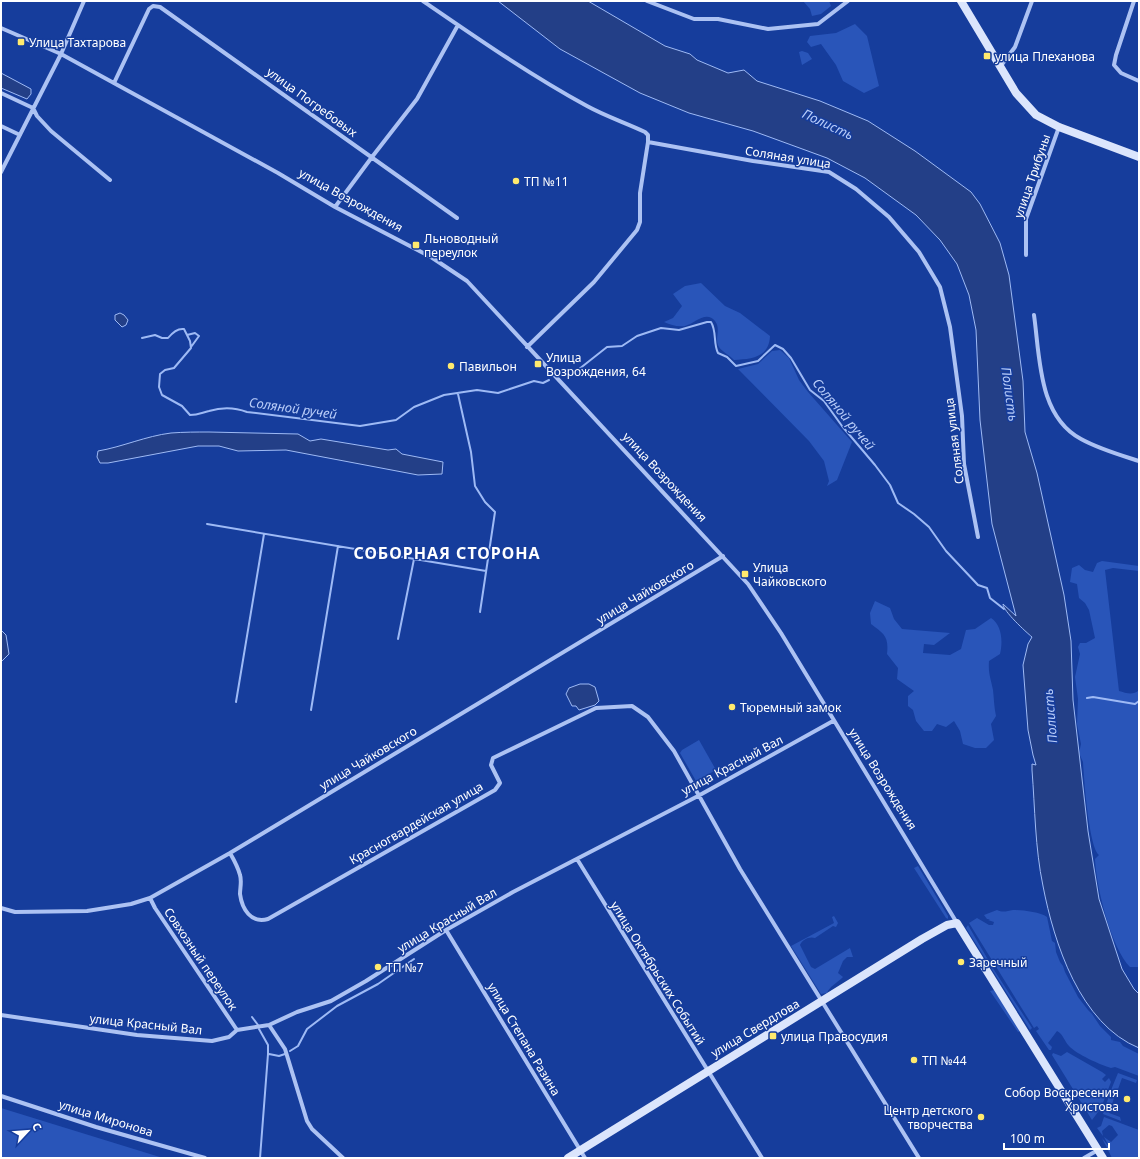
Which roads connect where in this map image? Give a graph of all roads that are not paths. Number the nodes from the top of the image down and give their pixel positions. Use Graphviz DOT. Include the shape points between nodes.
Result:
graph roads {
  1 [pos="84,1"];
  2 [pos="424,1"];
  3 [pos="647,1"];
  4 [pos="848,1"];
  5 [pos="961,1"];
  6 [pos="1032,1"];
  7 [pos="1134,1"];
  8 [pos="458,25"];
  9 [pos="1,28"];
  10 [pos="61,54"];
  11 [pos="1000,67"];
  12 [pos="1139,81"];
  13 [pos="114,83"];
  14 [pos="1,93"];
  15 [pos="33,108"];
  16 [pos="1,126"];
  17 [pos="1059,127"];
  18 [pos="20,135"];
  19 [pos="648,142"];
  20 [pos="372,157"];
  21 [pos="1139,157"];
  22 [pos="1,172"];
  23 [pos="110,180"];
  24 [pos="335,207"];
  25 [pos="457,218"];
  26 [pos="1026,255"];
  27 [pos="1034,315"];
  28 [pos="527,347"];
  29 [pos="1139,461"];
  30 [pos="978,536"];
  31 [pos="723,556"];
  32 [pos="833,721"];
  33 [pos="698,796"];
  34 [pos="230,853"];
  35 [pos="577,859"];
  36 [pos="150,898"];
  37 [pos="1,908"];
  38 [pos="957,923"];
  39 [pos="446,930"];
  40 [pos="823,1001"];
  41 [pos="1,1014"];
  42 [pos="269,1025"];
  43 [pos="237,1030"];
  44 [pos="708,1071"];
  45 [pos="1,1096"];
  46 [pos="580,1150"];
  47 [pos="1098,1150"];
  48 [pos="205,1158"];
  49 [pos="343,1158"];
  50 [pos="568,1158"];
  51 [pos="585,1158"];
  52 [pos="762,1158"];
  53 [pos="919,1158"];
  54 [pos="1084,1158"];
  55 [pos="1103,1158"];
  1 -- 10 [label="street"];
  2 -- 8 [label="street"];
  3 -- 4 [label="street" via="694,19 718,19 768,29 813,25 824,20"];
  5 -- 11 [label="street"];
  6 -- 11 [label="street" via="1015,47"];
  7 -- 12 [label="street" via="1114,65 1121,73"];
  8 -- 19 [label="street" via="534,76 589,107 645,132 648,135"];
  8 -- 20 [label="street" via="417,99"];
  9 -- 10 [label="street, улица Возрождения"];
  10 -- 13 [label="street, улица Возрождения"];
  10 -- 15 [label="street"];
  11 -- 17 [label="street" via="1030,110"];
  13 -- 20 [label="street, улица Погребовых" via="149,9 153,6 160,7"];
  13 -- 24 [label="street, улица Возрождения"];
  14 -- 15 [label="street"];
  15 -- 18 [label="street"];
  15 -- 23 [label="street" via="36,116 51,131"];
  16 -- 18 [label="street"];
  17 -- 21 [label="street"];
  17 -- 26 [label="street, улица Трибуны" via="1026,219"];
  18 -- 22 [label="street"];
  19 -- 28 [label="street" via="637,230 594,282"];
  19 -- 30 [label="street, Соляная улица" via="829,172 856,189 889,217 906,236 940,287 950,327 962,416 964,464"];
  20 -- 24 [label="street"];
  20 -- 25 [label="street, улица Погребовых"];
  24 -- 28 [label="street, улица Возрождения" via="379,229 467,281"];
  27 -- 29 [label="street" via="1047,394 1057,418 1081,439"];
  28 -- 31 [label="street, улица Возрождения"];
  31 -- 32 [label="street, улица Возрождения" via="762,602"];
  31 -- 34 [label="street, улица Чайковского"];
  32 -- 33 [label="street, улица Красный Вал"];
  32 -- 38 [label="street, улица Возрождения"];
  33 -- 34 [label="street, Красногвардейская улица" via="674,751 648,717 632,706 606,706 578,716 493,758 491,765 500,783 495,790 268,919 254,920 247,912 240,894 239,870"];
  33 -- 35 [label="street, улица Красный Вал"];
  33 -- 40 [label="street" via="740,869"];
  34 -- 36 [label="street, улица Чайковского"];
  35 -- 39 [label="street, улица Красный Вал"];
  35 -- 44 [label="street, улица Октябрьских Событий"];
  36 -- 37 [label="street, улица Чайковского" via="116,908 87,911 15,912"];
  36 -- 43 [label="street, Совхозный переулок"];
  38 -- 40 [label="street, улица Свердлова" via="922,939"];
  38 -- 47 [label="street, улица Возрождения"];
  39 -- 42 [label="street, улица Красный Вал" via="331,1001 297,1012"];
  39 -- 46 [label="street, улица Степана Разина"];
  40 -- 44 [label="street, улица Свердлова"];
  40 -- 53 [label="street"];
  41 -- 43 [label="street, улица Красный Вал" via="137,1035 212,1041 229,1037"];
  42 -- 43 [label="street, улица Красный Вал"];
  42 -- 49 [label="street" via="285,1049 308,1121 320,1137"];
  44 -- 46 [label="street, улица Свердлова"];
  44 -- 52 [label="street, улица Октябрьских Событий"];
  45 -- 48 [label="street, улица Миронова"];
  46 -- 50 [label="street, улица Свердлова"];
  46 -- 51 [label="street, улица Степана Разина"];
  47 -- 54 [label="street"];
  47 -- 55 [label="street, улица Возрождения"];
}
